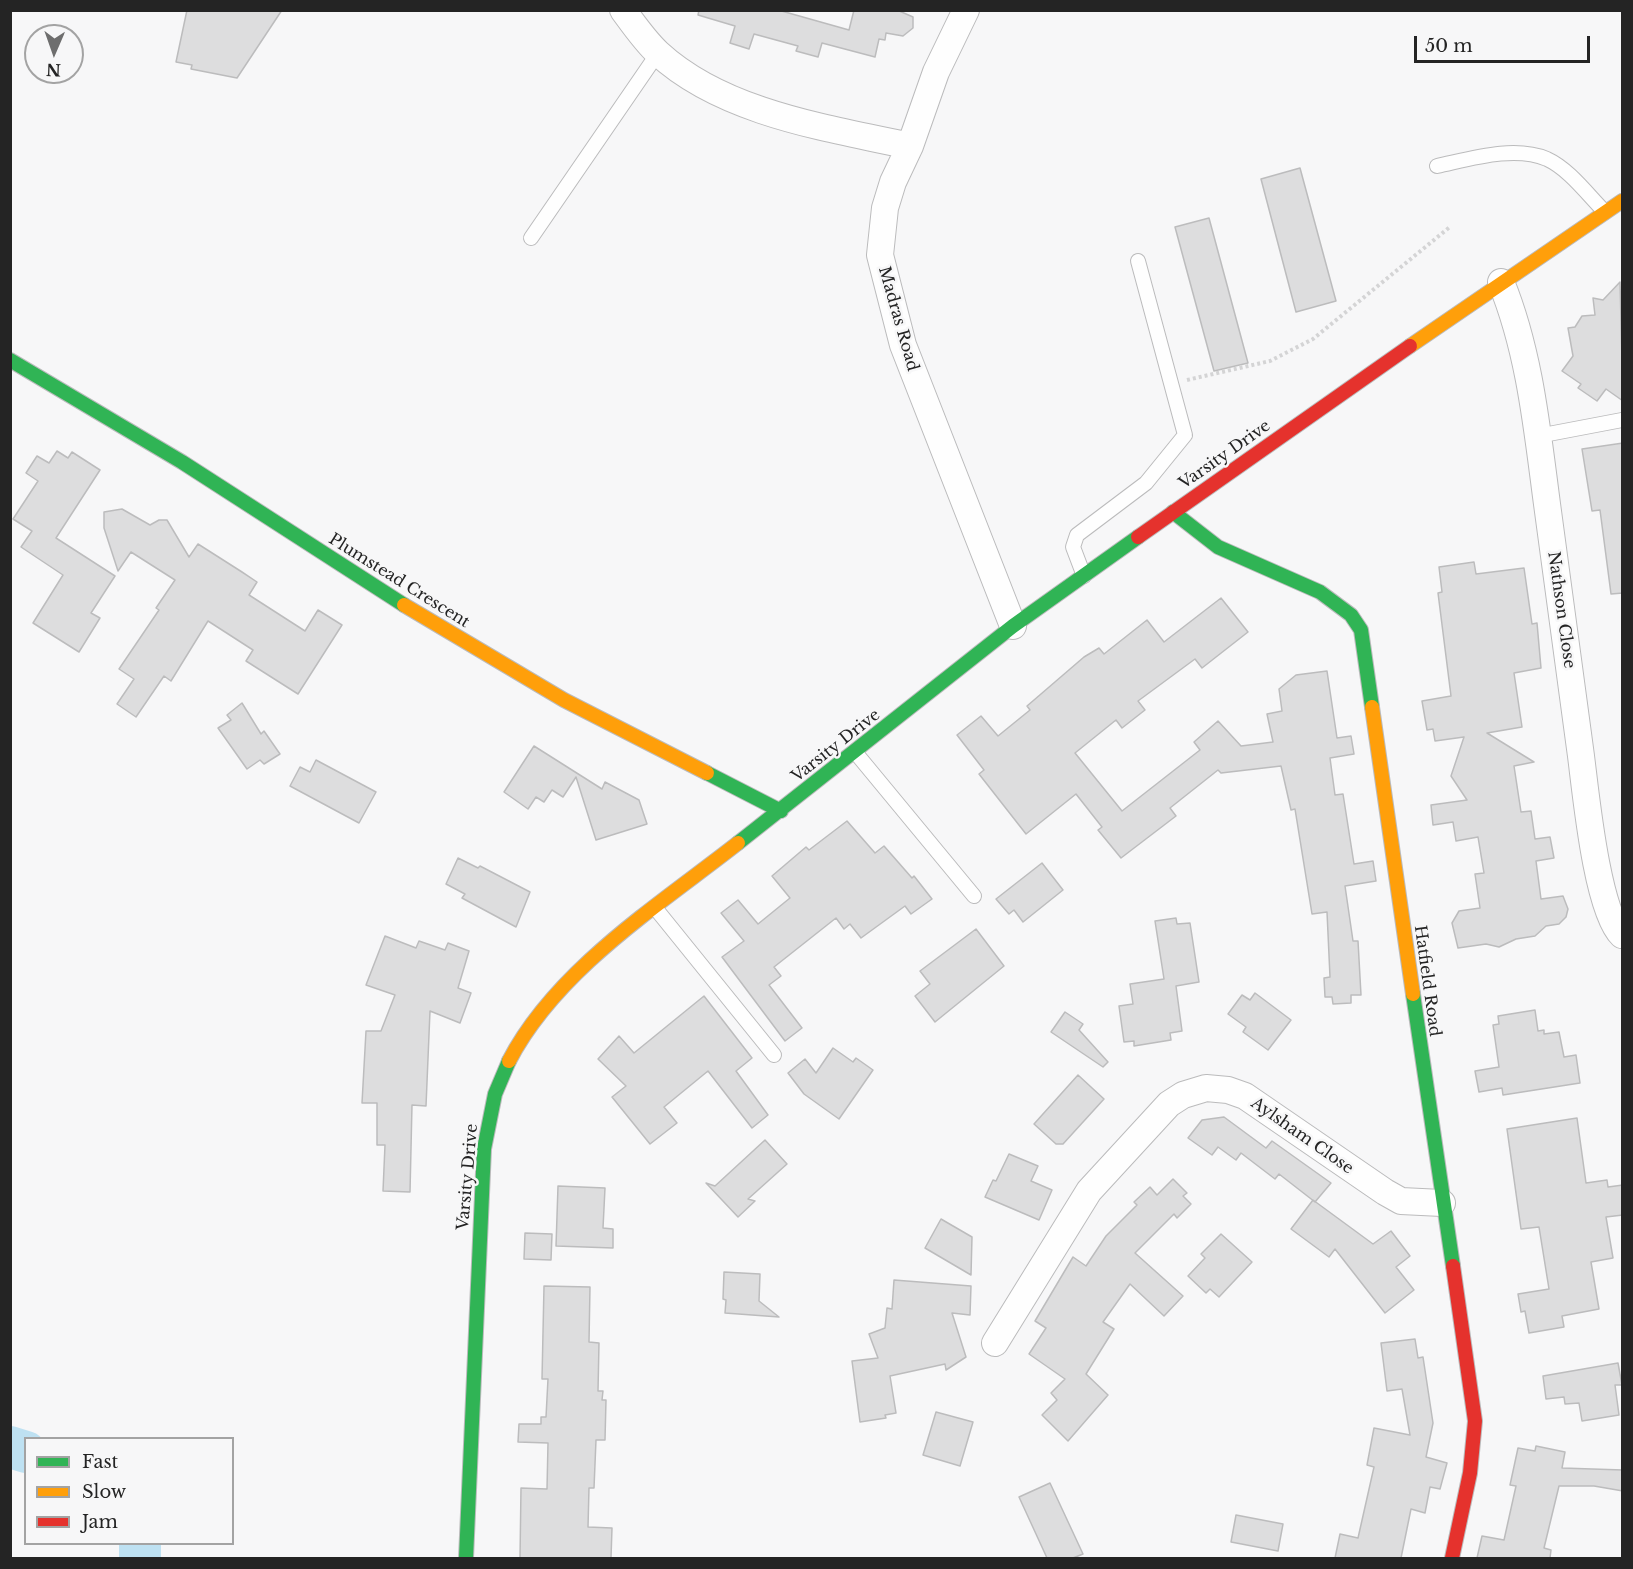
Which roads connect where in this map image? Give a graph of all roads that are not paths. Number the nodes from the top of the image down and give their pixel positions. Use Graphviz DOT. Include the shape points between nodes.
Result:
graph roads {
  1 [pos="623,10"];
  2 [pos="966,10"];
  3 [pos="658,53"];
  4 [pos="910,146"];
  5 [pos="1437,166"];
  6 [pos="1623,201"];
  7 [pos="1605,212"];
  8 [pos="531,238"];
  9 [pos="1138,261"];
  10 [pos="1501,282"];
  11 [pos="10,360"];
  12 [pos="1623,420"];
  13 [pos="1538,436"];
  14 [pos="1173,512"];
  15 [pos="1084,576"];
  16 [pos="1013,626"];
  17 [pos="855,752"];
  18 [pos="781,811"];
  19 [pos="974,896"];
  20 [pos="656,909"];
  21 [pos="1623,935"];
  22 [pos="774,1055"];
  23 [pos="1442,1203"];
  24 [pos="995,1343"];
  25 [pos="466,1558"];
  26 [pos="1452,1558"];
  1 -- 3 [label="street"];
  2 -- 4 [label="street, Madras Road" via="936,72"];
  3 -- 4 [label="street" via="706,86 797,122"];
  3 -- 8 [label="lane"];
  4 -- 16 [label="street, Madras Road" via="885,208 880,255 903,345"];
  5 -- 7 [label="lane" via="1508,154 1534,156 1563,171"];
  6 -- 7 [label="street, Varsity Drive"];
  7 -- 10 [label="street, Varsity Drive"];
  9 -- 15 [label="lane" via="1185,430 1183,439 1146,483 1077,535 1073,547"];
  10 -- 13 [label="street, Nathson Close" via="1524,350"];
  10 -- 14 [label="street, Varsity Drive"];
  11 -- 18 [label="street, Plumstead Crescent" via="182,462 392,598 564,700"];
  12 -- 13 [label="lane"];
  13 -- 21 [label="street, Nathson Close" via="1587,802 1604,896 1615,928"];
  14 -- 15 [label="street, Varsity Drive"];
  14 -- 23 [label="street, Hatfield Road" via="1222,549 1328,597 1356,619 1361,630"];
  15 -- 16 [label="street, Varsity Drive"];
  16 -- 17 [label="street, Varsity Drive"];
  17 -- 18 [label="street, Varsity Drive"];
  17 -- 19 [label="lane"];
  18 -- 20 [label="street, Varsity Drive"];
  20 -- 22 [label="lane"];
  20 -- 25 [label="street, Varsity Drive" via="589,961 562,988 511,1059 495,1095 481,1178"];
  23 -- 24 [label="street, Aylsham Close" via="1409,1202 1385,1192 1245,1096 1218,1089 1194,1090 1169,1104 1102,1174"];
  23 -- 26 [label="street, Hatfield Road" via="1475,1421 1472,1464"];
}
